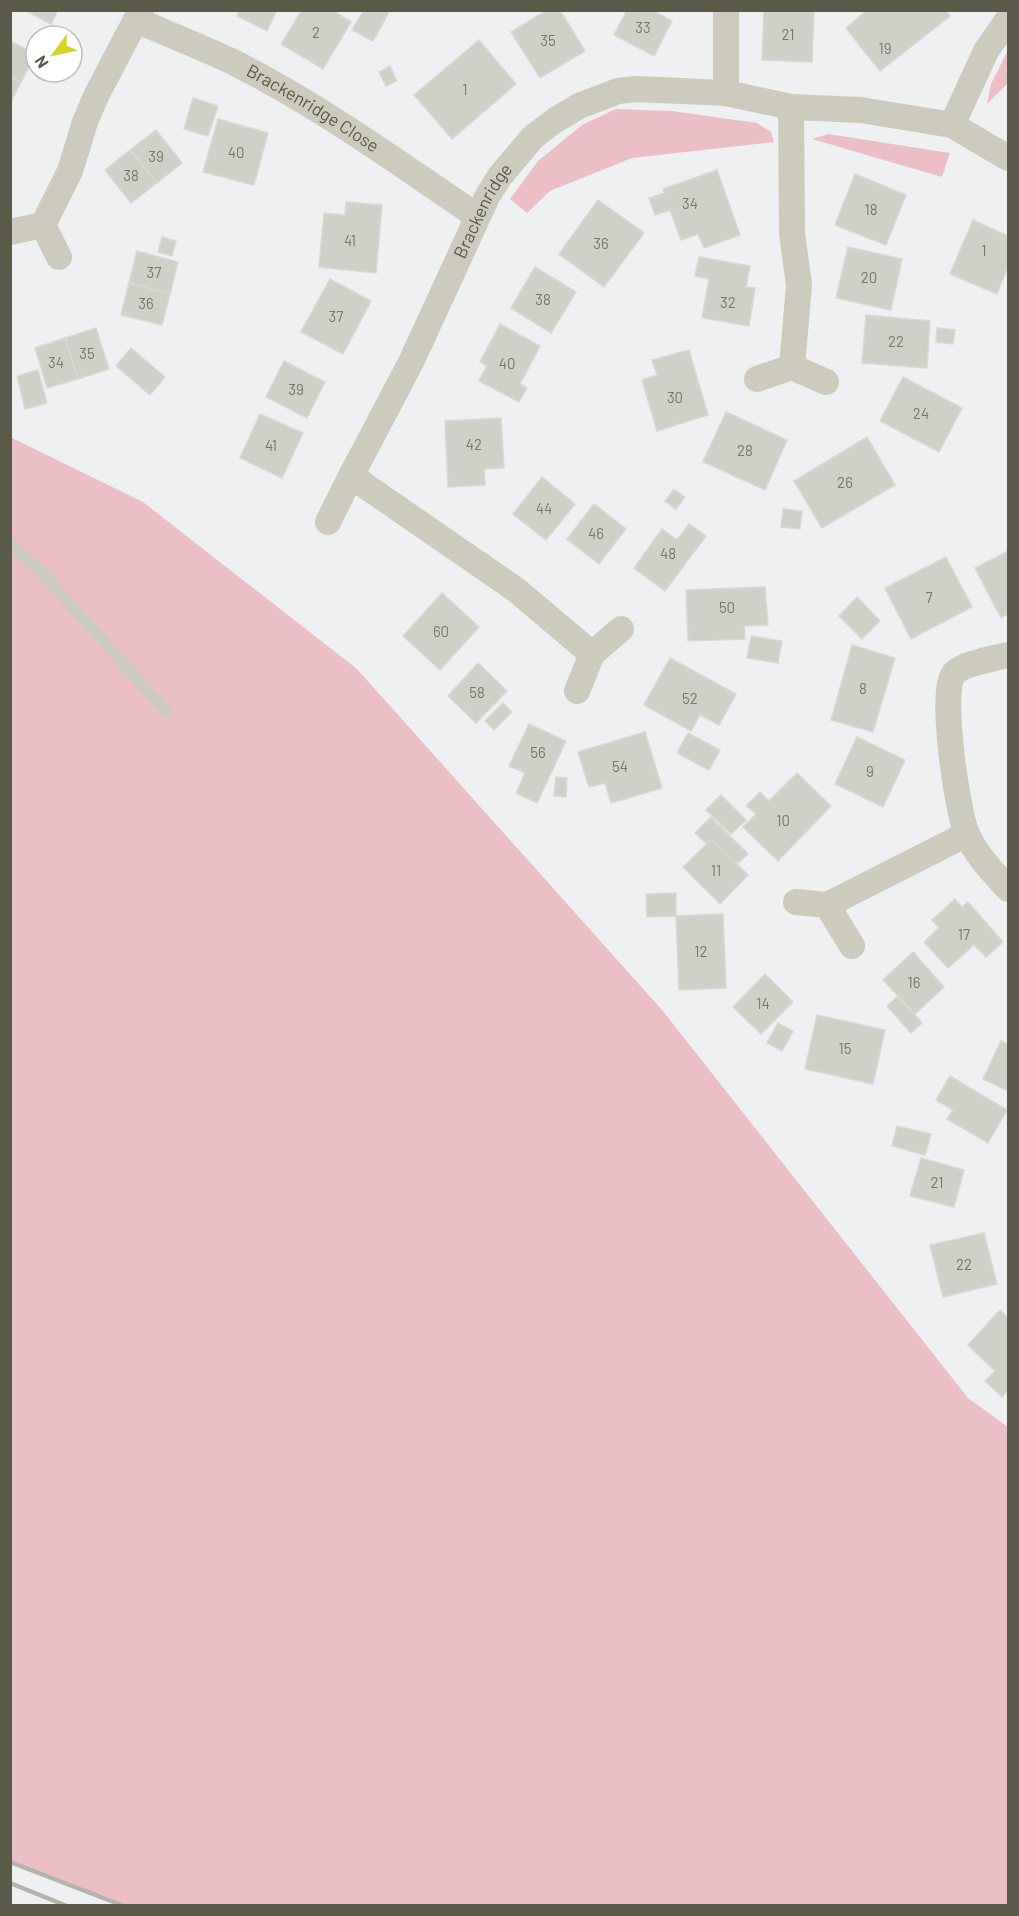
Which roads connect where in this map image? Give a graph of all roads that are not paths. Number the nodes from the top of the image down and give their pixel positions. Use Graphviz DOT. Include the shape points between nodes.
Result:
graph roads {
  1 [pos="726,10"];
  2 [pos="138,15"];
  3 [pos="1008,19"];
  4 [pos="726,93"];
  5 [pos="791,107"];
  6 [pos="952,125"];
  7 [pos="1008,158"];
  8 [pos="477,216"];
  9 [pos="43,225"];
  10 [pos="10,232"];
  11 [pos="58,257"];
  12 [pos="792,367"];
  13 [pos="757,379"];
  14 [pos="825,382"];
  15 [pos="351,476"];
  16 [pos="328,522"];
  17 [pos="10,543"];
  18 [pos="621,629"];
  19 [pos="592,654"];
  20 [pos="1008,655"];
  21 [pos="577,691"];
  22 [pos="166,711"];
  23 [pos="967,834"];
  24 [pos="1008,889"];
  25 [pos="796,902"];
  26 [pos="827,905"];
  27 [pos="852,946"];
  1 -- 4 [label="street"];
  2 -- 8 [label="street, Brackenridge Close" via="300,100"];
  2 -- 9 [label="street, Brackenridge Close" via="96,96 70,171"];
  3 -- 6 [label="street" via="986,51"];
  4 -- 5 [label="street, Brackenridge"];
  4 -- 8 [label="street, Brackenridge" via="637,89 597,97 533,137 500,176"];
  5 -- 6 [label="street, Brackenridge" via="861,110"];
  5 -- 12 [label="street" via="792,233 798,285"];
  6 -- 7 [label="street"];
  8 -- 15 [label="street, Brackenridge" via="411,362"];
  9 -- 10 [label="street"];
  9 -- 11 [label="street"];
  12 -- 13 [label="street"];
  12 -- 14 [label="street"];
  15 -- 16 [label="street, Brackenridge"];
  15 -- 19 [label="street" via="515,589"];
  17 -- 22 [label="lane" via="44,575"];
  18 -- 19 [label="street"];
  19 -- 21 [label="street"];
  20 -- 23 [label="street" via="961,668 952,675 948,717 957,800"];
  23 -- 24 [label="street"];
  23 -- 26 [label="street"];
  25 -- 26 [label="street"];
  26 -- 27 [label="street"];
}
